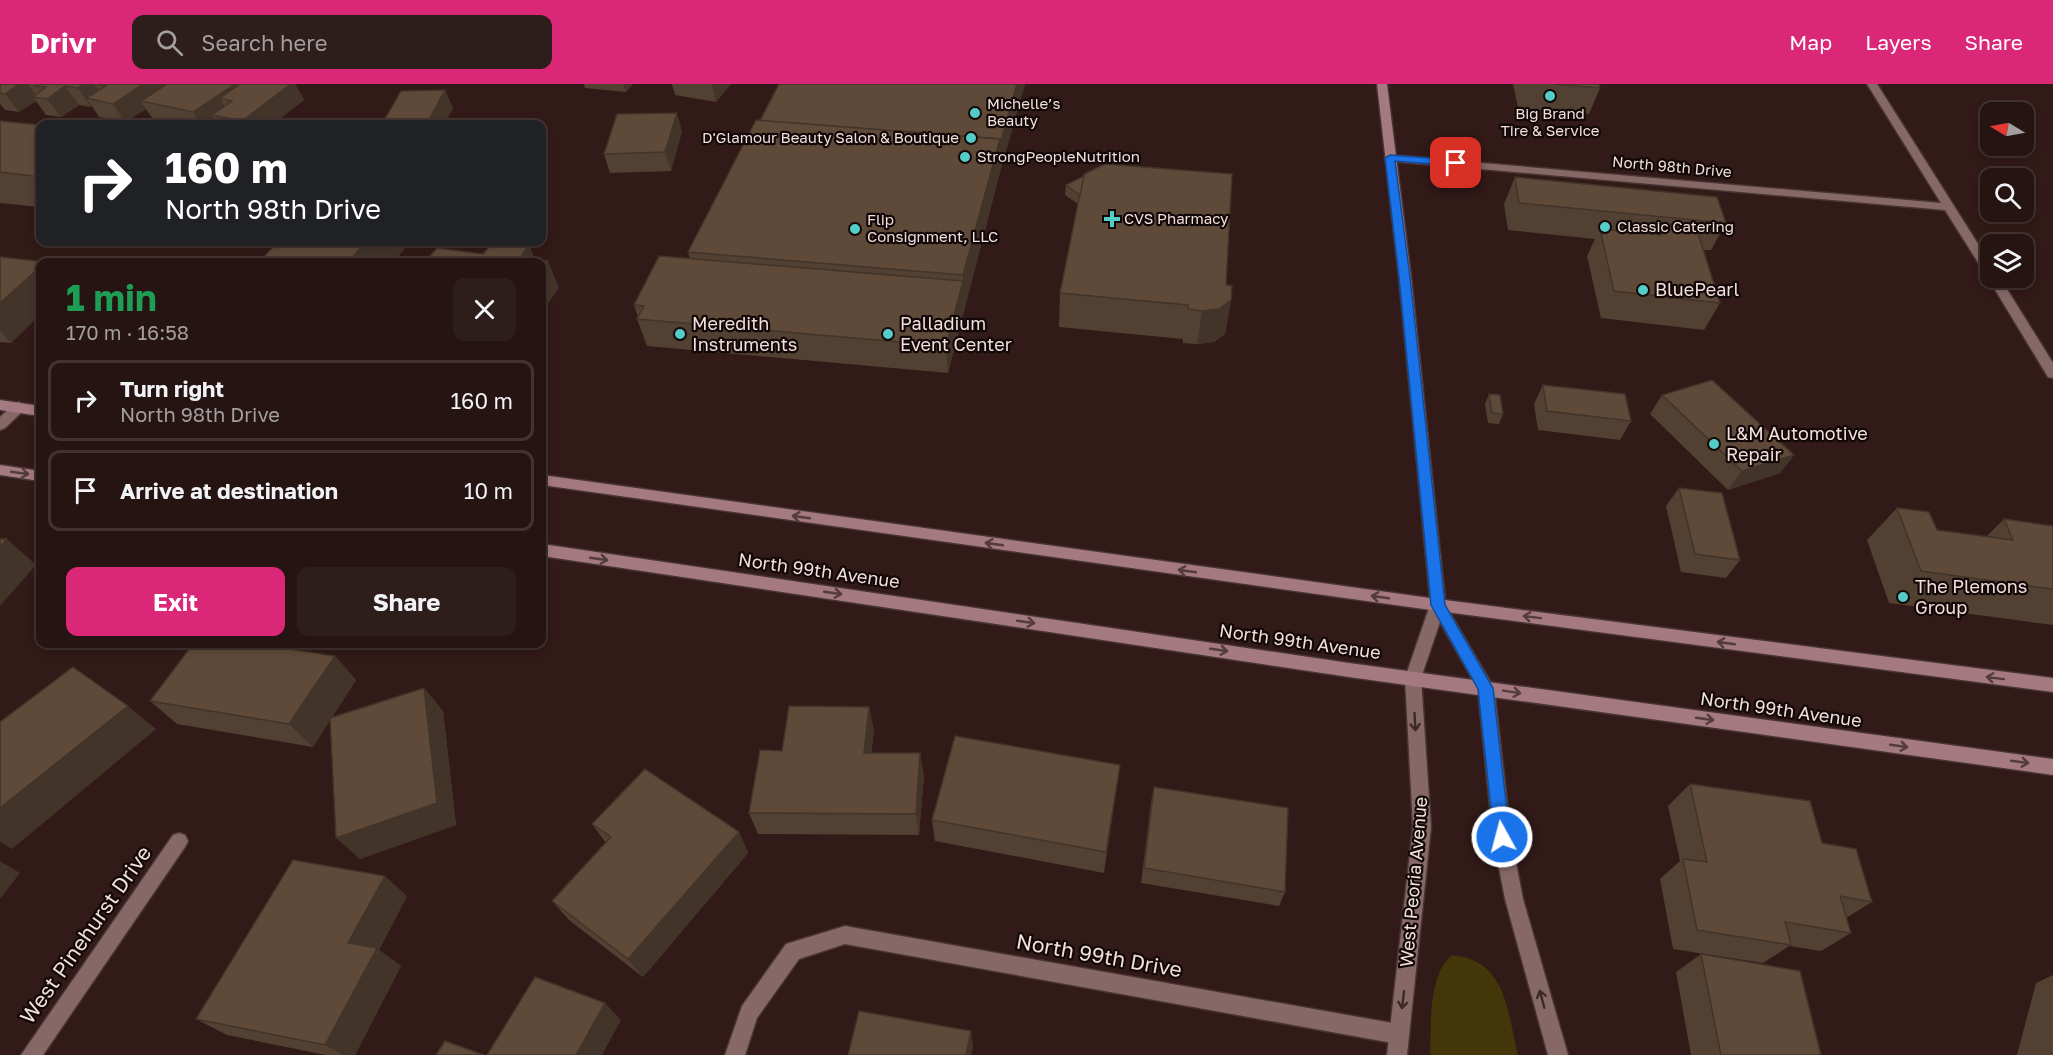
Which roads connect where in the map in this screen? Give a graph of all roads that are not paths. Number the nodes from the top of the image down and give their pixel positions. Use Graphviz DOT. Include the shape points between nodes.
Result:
graph roads {
  1 [pos="1382,84"];
  2 [pos="1872,84"];
  3 [pos="1390,158"];
  4 [pos="1950,207"];
  5 [pos="1980,256"];
  6 [pos="2000,288"];
  7 [pos="2053,374"];
  8 [pos="0,405"];
  9 [pos="19,407"];
  10 [pos="36,410"];
  11 [pos="0,425"];
  12 [pos="0,470"];
  13 [pos="36,475"];
  14 [pos="546,483"];
  15 [pos="546,551"];
  16 [pos="1438,605"];
  17 [pos="1413,678"];
  18 [pos="2053,685"];
  19 [pos="1486,688"];
  20 [pos="2053,767"];
  21 [pos="179,841"];
  22 [pos="1398,1035"];
  23 [pos="31,1055"];
  24 [pos="735,1055"];
  25 [pos="1397,1055"];
  26 [pos="1558,1055"];
  1 -- 3 [label="main road, West Peoria Avenue"];
  2 -- 4 [label="street"];
  3 -- 4 [label="street, North 98th Drive"];
  3 -- 16 [label="main road, West Peoria Avenue"];
  4 -- 5 [label="street"];
  6 -- 7 [label="street"];
  8 -- 9 [label="main road"];
  9 -- 10 [label="main road"];
  9 -- 11 [label="street"];
  12 -- 13 [label="main road, one-way"];
  16 -- 14 [label="main road, one-way"];
  15 -- 17 [label="main road, North 99th Avenue, one-way"];
  16 -- 17 [label="street, West Peoria Avenue"];
  18 -- 16 [label="main road, one-way"];
  16 -- 19 [label="street, West Peoria Avenue"];
  17 -- 19 [label="main road, North 99th Avenue"];
  17 -- 22 [label="street, West Peoria Avenue, one-way" via="1422,827"];
  19 -- 20 [label="main road, North 99th Avenue, one-way"];
  26 -- 19 [label="street, West Peoria Avenue, one-way" via="1512,889 1502,837"];
  21 -- 23 [label="street, West Pinehurst Drive"];
  22 -- 24 [label="street, North 99th Drive" via="845,935 793,951 749,1013"];
  22 -- 25 [label="street, West Peoria Avenue"];
}
